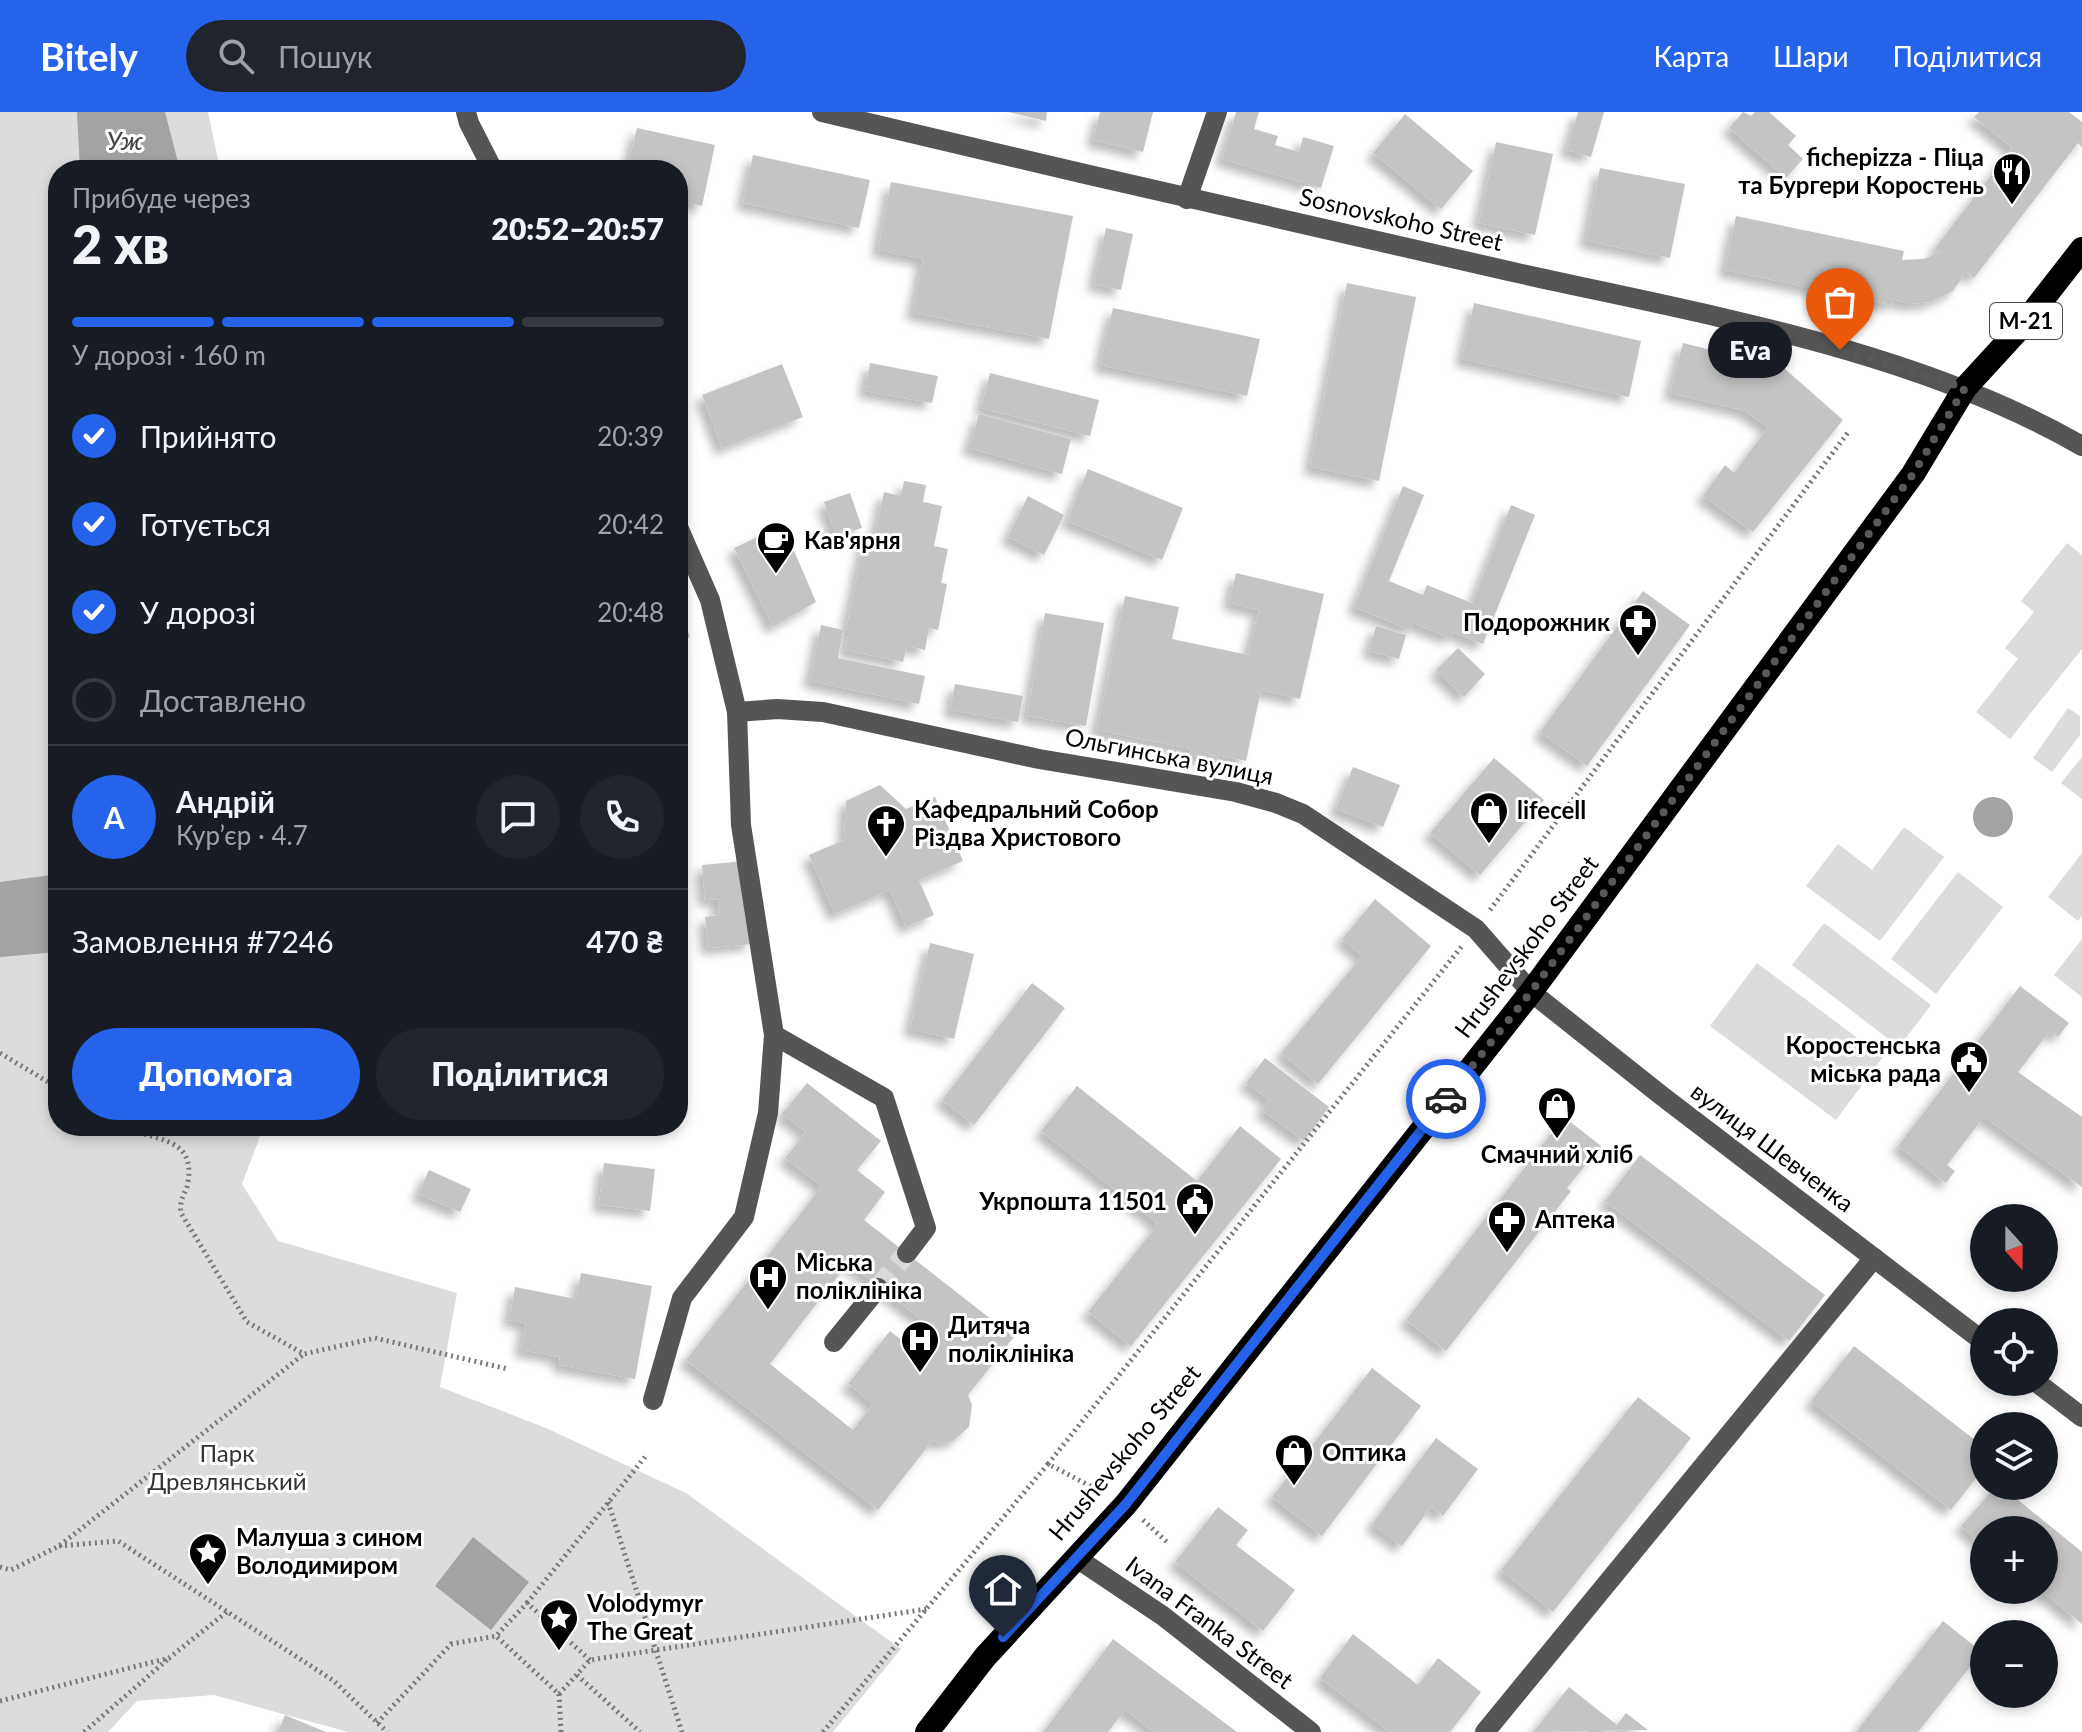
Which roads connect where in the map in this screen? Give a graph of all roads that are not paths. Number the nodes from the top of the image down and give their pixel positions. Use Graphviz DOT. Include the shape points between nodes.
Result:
graph roads {
  1 [pos="466,112"];
  2 [pos="822,112"];
  3 [pos="1217,112"];
  4 [pos="488,160"];
  5 [pos="1187,199"];
  6 [pos="2082,249"];
  7 [pos="1965,388"];
  8 [pos="2082,446"];
  9 [pos="688,550"];
  10 [pos="737,712"];
  11 [pos="1531,992"];
  12 [pos="774,1035"];
  13 [pos="907,1253"];
  14 [pos="1874,1258"];
  15 [pos="878,1288"];
  16 [pos="1970,1331"];
  17 [pos="834,1342"];
  18 [pos="2054,1396"];
  19 [pos="653,1400"];
  20 [pos="2082,1417"];
  21 [pos="1075,1557"];
  22 [pos="927,1732"];
  23 [pos="1311,1732"];
  24 [pos="1485,1732"];
  1 -- 4 [label="street"];
  2 -- 5 [label="street, Sosnovskoho Street"];
  3 -- 5 [label="street"];
  5 -- 7 [label="street, Sosnovskoho Street" via="1786,333"];
  6 -- 7 [label="highway, Hrushevskoho Street / М-21"];
  7 -- 8 [label="street, Sosnovskoho Street"];
  7 -- 11 [label="highway, Hrushevskoho Street / М-21" via="1913,474"];
  9 -- 10 [label="street" via="710,600"];
  10 -- 11 [label="street, Ольгинська вулиця" via="823,712 1276,803 1303,814 1476,929"];
  10 -- 12 [label="street" via="741,825"];
  11 -- 14 [label="street, вулиця Шевченка"];
  11 -- 21 [label="highway, Hrushevskoho Street / М-21" via="1126,1504"];
  12 -- 13 [label="street" via="884,1098 926,1228"];
  12 -- 19 [label="street" via="768,1113 744,1217 682,1298"];
  14 -- 16 [label="street, вулиця Шевченка"];
  14 -- 24 [label="street"];
  15 -- 17 [label="street"];
  18 -- 20 [label="street"];
  21 -- 22 [label="highway, Hrushevskoho Street / М-21" via="985,1657"];
  21 -- 23 [label="street, Ivana Franka Street" via="1163,1616"];
}
